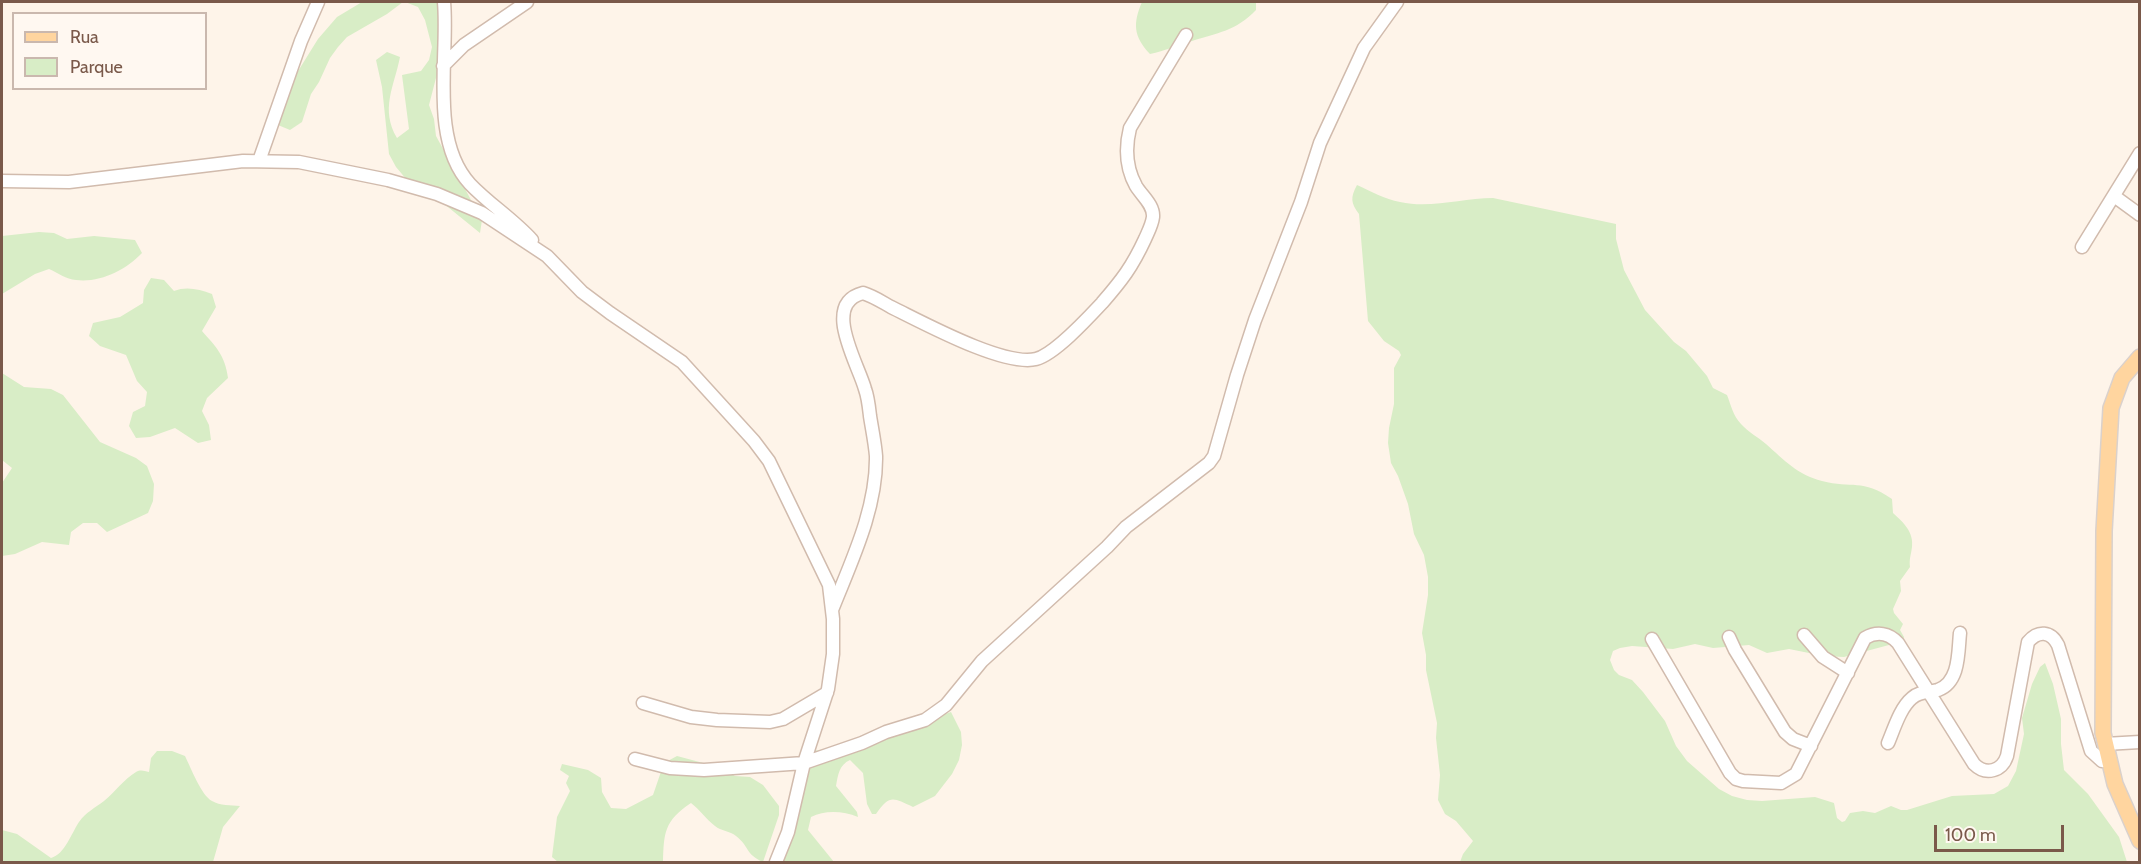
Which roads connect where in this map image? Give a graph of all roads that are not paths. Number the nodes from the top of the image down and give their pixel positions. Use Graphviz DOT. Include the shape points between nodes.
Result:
graph roads {
  1 [pos="318,2"];
  2 [pos="444,2"];
  3 [pos="527,2"];
  4 [pos="1397,2"];
  5 [pos="1186,35"];
  6 [pos="443,66"];
  7 [pos="2139,153"];
  8 [pos="259,161"];
  9 [pos="2,182"];
  10 [pos="2114,196"];
  11 [pos="2139,215"];
  12 [pos="2082,247"];
  13 [pos="547,256"];
  14 [pos="2139,357"];
  15 [pos="832,611"];
  16 [pos="1960,633"];
  17 [pos="1804,635"];
  18 [pos="1729,637"];
  19 [pos="1652,639"];
  20 [pos="1848,673"];
  21 [pos="1929,691"];
  22 [pos="827,693"];
  23 [pos="643,703"];
  24 [pos="2139,742"];
  25 [pos="1888,743"];
  26 [pos="2105,744"];
  27 [pos="1811,746"];
  28 [pos="635,759"];
  29 [pos="2108,760"];
  30 [pos="804,763"];
  31 [pos="2139,841"];
  32 [pos="776,862"];
  1 -- 8 [label="street"];
  2 -- 6 [label="street"];
  3 -- 6 [label="street" via="464,45"];
  4 -- 30 [label="street" via="1364,48 1320,143 1255,320 1209,463 1126,527 982,661 938,712"];
  5 -- 15 [label="street" via="1130,128 1127,140 1130,172 1152,210 1151,224 1131,268 1118,286 1047,354 1021,360 990,354 862,293 844,306 843,326 865,389 876,456 866,518"];
  6 -- 13 [label="street" via="450,146 460,169 470,184"];
  7 -- 10 [label="street"];
  8 -- 9 [label="street" via="69,182"];
  8 -- 13 [label="street" via="299,162 437,194 482,213"];
  10 -- 11 [label="street"];
  10 -- 12 [label="street"];
  13 -- 15 [label="street" via="582,292 682,362 754,441 769,461 829,585"];
  14 -- 26 [label="main road" via="2122,378 2111,408 2104,531"];
  15 -- 22 [label="street" via="833,654"];
  16 -- 21 [label="street" via="1953,676 1944,687"];
  17 -- 20 [label="street" via="1823,657"];
  18 -- 27 [label="street" via="1785,732"];
  19 -- 27 [label="street" via="1736,779 1786,781 1800,770"];
  20 -- 21 [label="street" via="1865,638 1886,634 1898,643"];
  20 -- 27 [label="street"];
  21 -- 25 [label="street" via="1909,700"];
  21 -- 29 [label="street" via="1974,764 1982,770 1998,769 2007,756 2028,642 2036,634 2048,634 2058,645 2091,751 2102,761"];
  22 -- 23 [label="street" via="783,719 770,722 691,717"];
  22 -- 30 [label="street"];
  24 -- 26 [label="street"];
  26 -- 29 [label="main road"];
  28 -- 30 [label="street" via="670,768 704,770"];
  29 -- 31 [label="main road"];
  30 -- 32 [label="street" via="788,832"];
}
